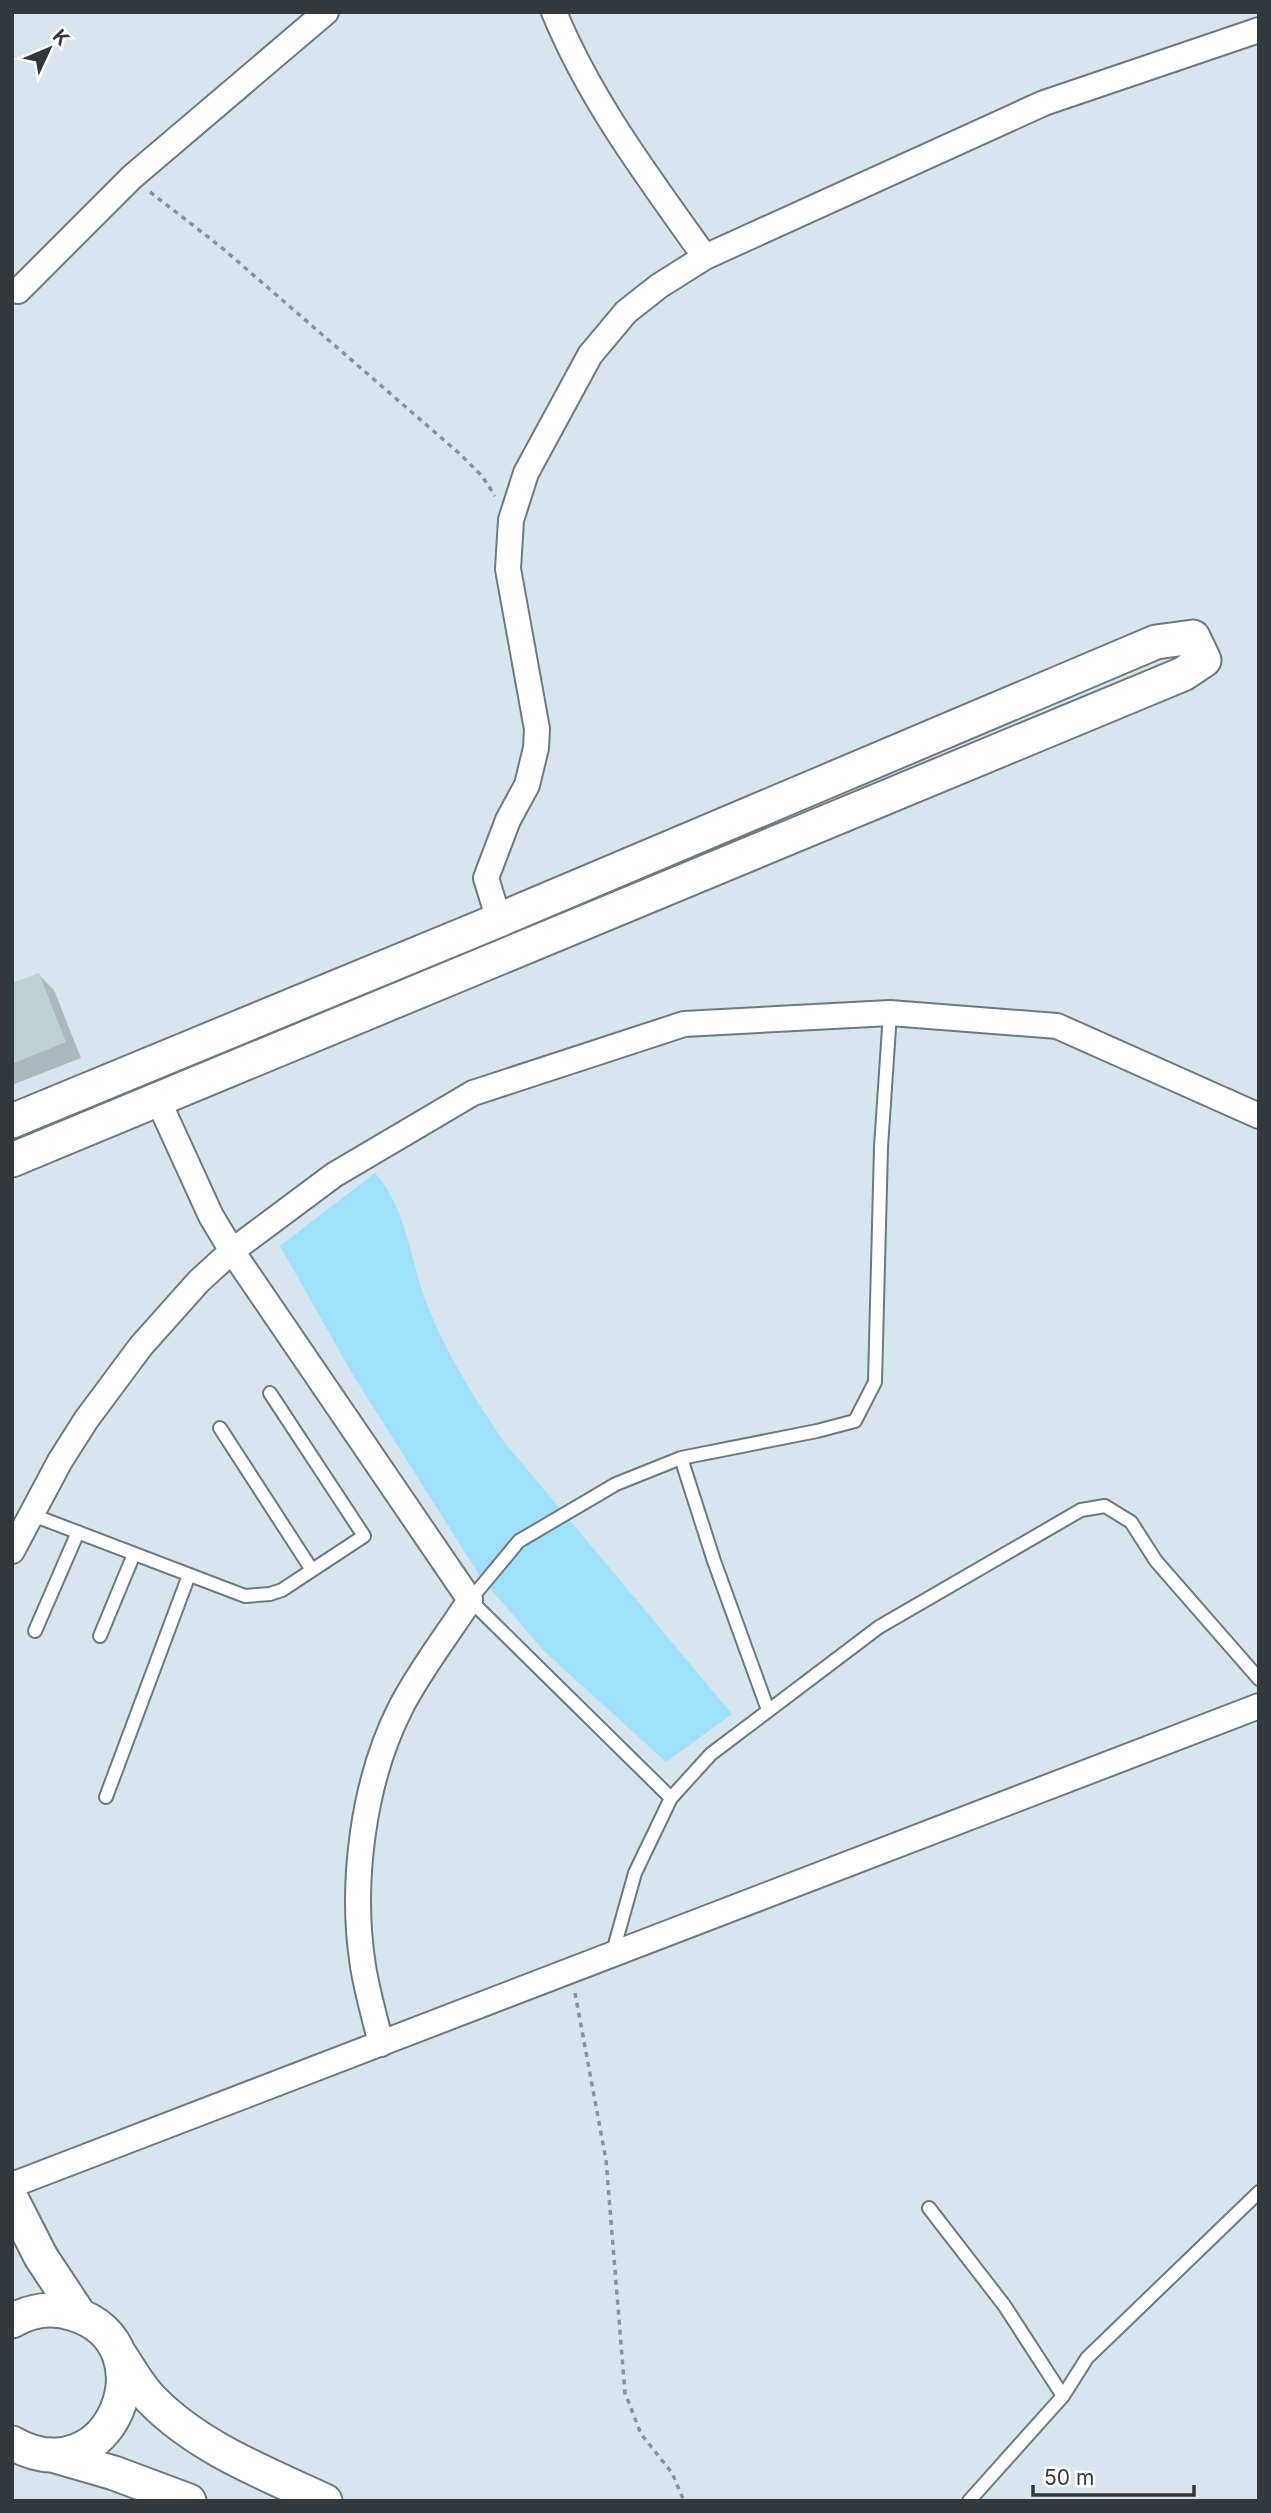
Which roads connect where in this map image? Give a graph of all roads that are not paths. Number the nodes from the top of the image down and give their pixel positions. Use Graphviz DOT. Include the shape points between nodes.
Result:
graph roads {
  1 [pos="326,12"];
  2 [pos="554,12"];
  3 [pos="1259,30"];
  4 [pos="705,257"];
  5 [pos="18,291"];
  6 [pos="499,920"];
  7 [pos="890,1013"];
  8 [pos="158,1100"];
  9 [pos="1259,1116"];
  10 [pos="12,1121"];
  11 [pos="12,1160"];
  12 [pos="232,1251"];
  13 [pos="270,1392"];
  14 [pos="220,1428"];
  15 [pos="681,1458"];
  16 [pos="30,1514"];
  17 [pos="78,1532"];
  18 [pos="12,1550"];
  19 [pos="134,1554"];
  20 [pos="312,1570"];
  21 [pos="189,1575"];
  22 [pos="470,1600"];
  23 [pos="35,1631"];
  24 [pos="100,1636"];
  25 [pos="1259,1679"];
  26 [pos="1259,1706"];
  27 [pos="768,1710"];
  28 [pos="106,1797"];
  29 [pos="671,1798"];
  30 [pos="611,1955"];
  31 [pos="381,2044"];
  32 [pos="12,2185"];
  33 [pos="1259,2192"];
  34 [pos="12,2200"];
  35 [pos="929,2208"];
  36 [pos="80,2316"];
  37 [pos="12,2321"];
  38 [pos="114,2346"];
  39 [pos="1063,2396"];
  40 [pos="28,2452"];
  41 [pos="189,2501"];
  42 [pos="325,2501"];
  43 [pos="969,2501"];
  1 -- 5 [label="street" via="132,177"];
  2 -- 4 [label="street" via="598,104"];
  3 -- 4 [label="street" via="1044,103"];
  4 -- 6 [label="street" via="642,299 590,355 526,473 511,520 508,569 537,729 527,785 486,878"];
  6 -- 8 [label="street" via="1156,642 1193,637 1204,660 1170,680"];
  6 -- 10 [label="street"];
  7 -- 9 [label="street" via="1057,1026"];
  7 -- 12 [label="street" via="684,1024 473,1093 334,1175"];
  7 -- 15 [label="lane" via="881,1147 875,1382 855,1421"];
  8 -- 11 [label="street"];
  8 -- 12 [label="street"];
  12 -- 16 [label="street" via="169,1313 114,1381"];
  12 -- 22 [label="street"];
  13 -- 20 [label="lane" via="364,1536"];
  14 -- 20 [label="lane"];
  15 -- 22 [label="lane" via="616,1484 519,1541"];
  15 -- 27 [label="lane"];
  16 -- 17 [label="lane"];
  16 -- 18 [label="street"];
  17 -- 19 [label="lane"];
  17 -- 23 [label="lane"];
  19 -- 21 [label="lane"];
  19 -- 24 [label="lane"];
  20 -- 21 [label="lane" via="282,1590 257,1596 245,1596"];
  21 -- 28 [label="lane"];
  22 -- 29 [label="lane"];
  22 -- 31 [label="street" via="401,1706 367,1810 359,1927"];
  25 -- 27 [label="lane" via="1156,1561 1131,1522 1105,1506 1081,1510 879,1627"];
  26 -- 30 [label="street"];
  27 -- 29 [label="lane" via="711,1754"];
  29 -- 30 [label="lane" via="635,1873"];
  30 -- 31 [label="street"];
  31 -- 32 [label="street"];
  33 -- 39 [label="lane" via="1094,2350"];
  34 -- 36 [label="street" via="41,2257"];
  35 -- 39 [label="lane" via="1003,2305"];
  36 -- 37 [label="street" via="50,2309"];
  36 -- 38 [label="street" via="105,2333"];
  38 -- 40 [label="street" via="124,2389 115,2418 95,2441 68,2453"];
  38 -- 42 [label="street" via="149,2398 170,2417 248,2466"];
  39 -- 43 [label="lane"];
  40 -- 41 [label="street" via="114,2473"];
}
